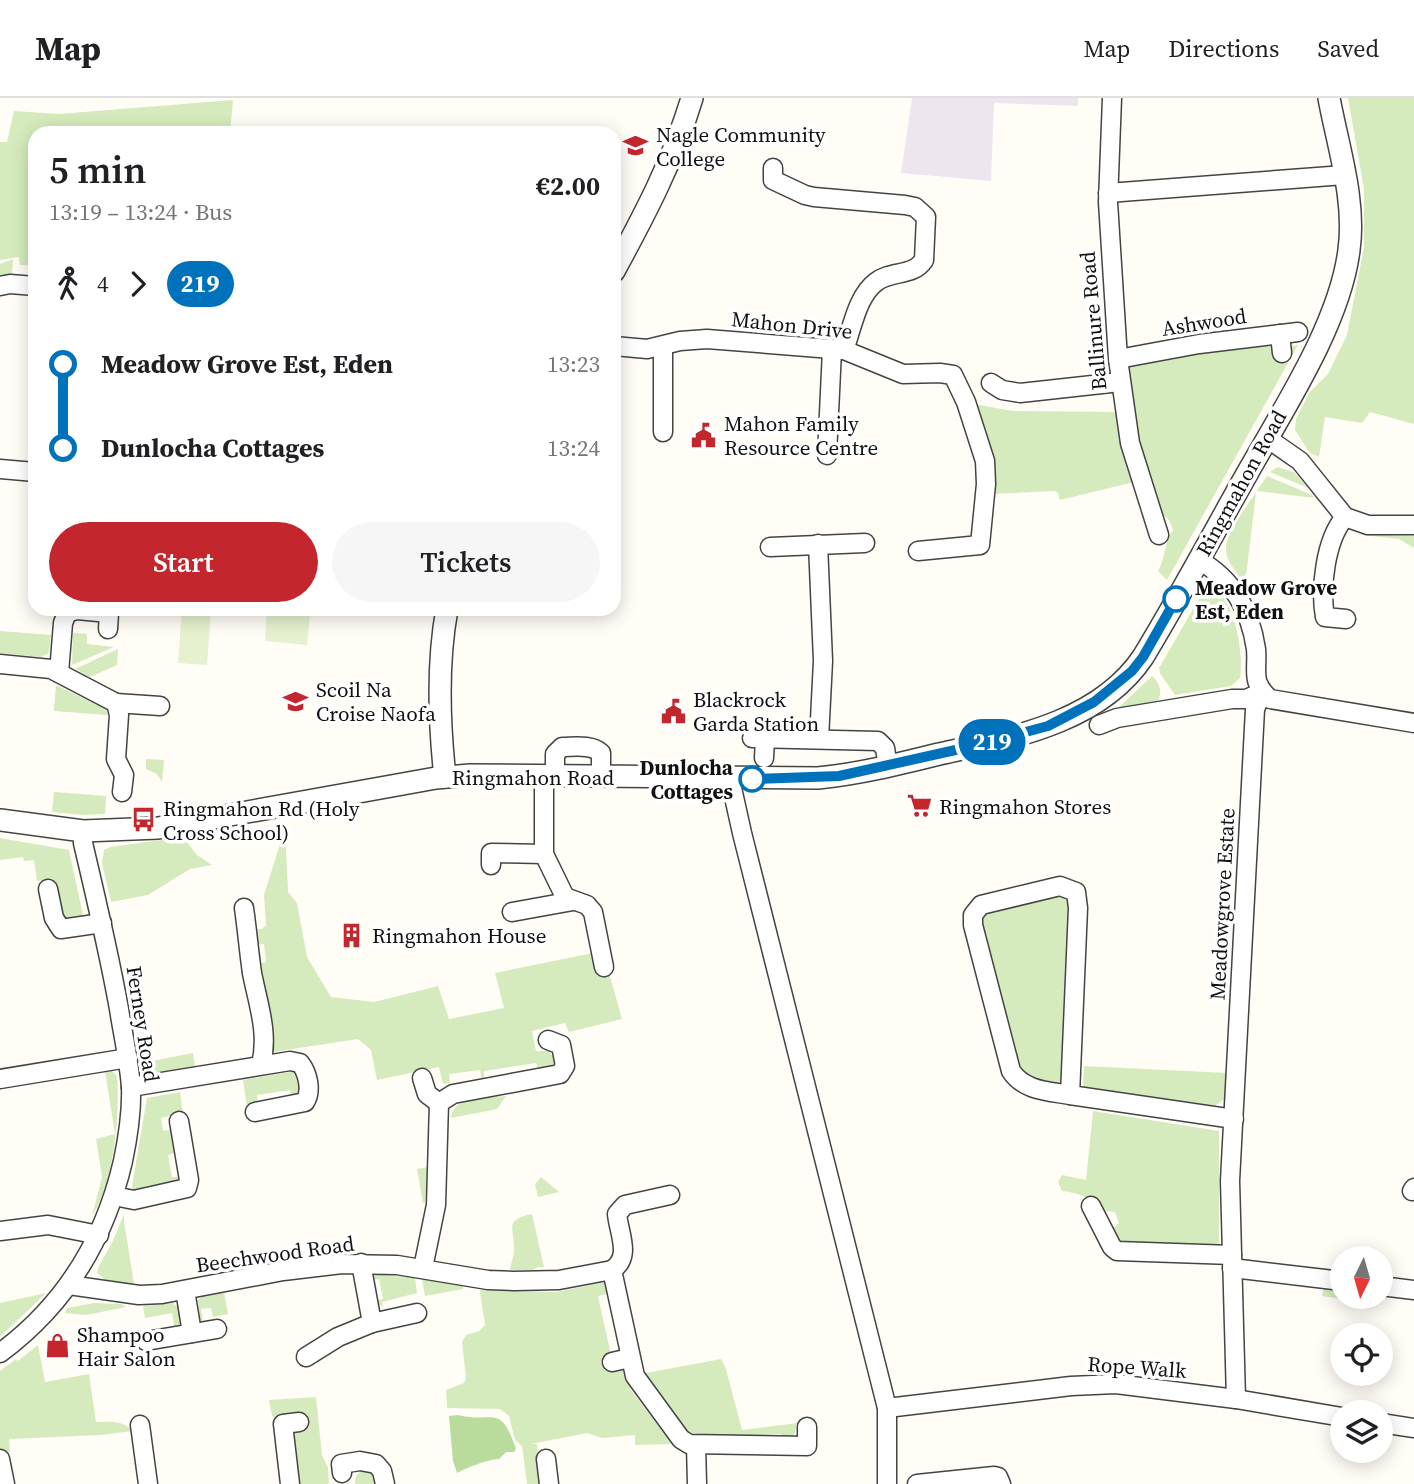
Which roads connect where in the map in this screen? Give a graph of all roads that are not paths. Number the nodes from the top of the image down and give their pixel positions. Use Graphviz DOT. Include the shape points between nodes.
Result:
graph roads {
  1 [pos="692,98"];
  2 [pos="1112,98"];
  3 [pos="1329,98"];
  4 [pos="773,168"];
  5 [pos="1343,174"];
  6 [pos="1108,193"];
  7 [pos="621,258"];
  8 [pos="28,285"];
  9 [pos="0,286"];
  10 [pos="663,346"];
  11 [pos="621,347"];
  12 [pos="838,350"];
  13 [pos="1282,353"];
  14 [pos="1118,359"];
  15 [pos="1120,382"];
  16 [pos="991,383"];
  17 [pos="663,432"];
  18 [pos="1267,438"];
  19 [pos="827,455"];
  20 [pos="0,469"];
  21 [pos="28,471"];
  22 [pos="1345,517"];
  23 [pos="1414,526"];
  24 [pos="1158,535"];
  25 [pos="865,543"];
  26 [pos="818,544"];
  27 [pos="926,545"];
  28 [pos="980,545"];
  29 [pos="770,547"];
  30 [pos="997,554"];
  31 [pos="1199,560"];
  32 [pos="66,616"];
  33 [pos="109,616"];
  34 [pos="446,616"];
  35 [pos="1346,619"];
  36 [pos="108,629"];
  37 [pos="0,664"];
  38 [pos="59,673"];
  39 [pos="1262,692"];
  40 [pos="116,703"];
  41 [pos="160,706"];
  42 [pos="1414,723"];
  43 [pos="1099,725"];
  44 [pos="818,739"];
  45 [pos="764,758"];
  46 [pos="888,766"];
  47 [pos="550,775"];
  48 [pos="601,776"];
  49 [pos="445,777"];
  50 [pos="730,779"];
  51 [pos="129,781"];
  52 [pos="0,820"];
  53 [pos="83,831"];
  54 [pos="544,854"];
  55 [pos="491,859"];
  56 [pos="48,889"];
  57 [pos="573,901"];
  58 [pos="244,908"];
  59 [pos="512,912"];
  60 [pos="102,923"];
  61 [pos="604,967"];
  62 [pos="554,1042"];
  63 [pos="128,1058"];
  64 [pos="261,1065"];
  65 [pos="422,1078"];
  66 [pos="0,1079"];
  67 [pos="131,1087"];
  68 [pos="1070,1095"];
  69 [pos="439,1103"];
  70 [pos="262,1111"];
  71 [pos="1234,1119"];
  72 [pos="179,1121"];
  73 [pos="670,1195"];
  74 [pos="114,1196"];
  75 [pos="1091,1206"];
  76 [pos="0,1231"];
  77 [pos="99,1236"];
  78 [pos="1232,1262"];
  79 [pos="361,1263"];
  80 [pos="424,1268"];
  81 [pos="612,1270"];
  82 [pos="1330,1279"];
  83 [pos="69,1285"];
  84 [pos="1393,1287"];
  85 [pos="185,1290"];
  86 [pos="1414,1290"];
  87 [pos="417,1313"];
  88 [pos="372,1323"];
  89 [pos="217,1329"];
  90 [pos="192,1333"];
  91 [pos="146,1341"];
  92 [pos="0,1353"];
  93 [pos="306,1357"];
  94 [pos="630,1358"];
  95 [pos="612,1362"];
  96 [pos="1236,1399"];
  97 [pos="887,1408"];
  98 [pos="1330,1415"];
  99 [pos="299,1422"];
  100 [pos="140,1423"];
  101 [pos="1393,1425"];
  102 [pos="807,1427"];
  103 [pos="1414,1428"];
  104 [pos="696,1445"];
  105 [pos="0,1459"];
  106 [pos="546,1459"];
  107 [pos="342,1473"];
  108 [pos="5,1484"];
  109 [pos="148,1484"];
  110 [pos="290,1484"];
  111 [pos="385,1484"];
  112 [pos="549,1484"];
  113 [pos="697,1484"];
  114 [pos="887,1484"];
  115 [pos="917,1484"];
  116 [pos="1001,1484"];
  1 -- 7 [label="street" via="655,196"];
  2 -- 6 [label="street, Ballinure Road"];
  3 -- 5 [label="street, Ringmahon Road"];
  4 -- 12 [label="street" via="773,180 805,195 905,205 926,217 924,260 913,270 883,277 870,288"];
  5 -- 6 [label="street"];
  5 -- 18 [label="street, Ringmahon Road" via="1350,233 1342,280 1325,328"];
  6 -- 14 [label="street, Ballinure Road"];
  8 -- 9 [label="street"];
  10 -- 11 [label="street, Mahon Drive"];
  10 -- 12 [label="street, Mahon Drive" via="701,339"];
  10 -- 17 [label="street"];
  12 -- 19 [label="street"];
  12 -- 28 [label="street, Mahon Drive" via="903,374 947,374 957,380 985,461"];
  13 -- 14 [label="street, Ashwood" via="1289,333"];
  14 -- 15 [label="street, Ballinure Road"];
  15 -- 16 [label="street" via="1020,393"];
  15 -- 24 [label="street, Ballinure Road" via="1130,443"];
  18 -- 22 [label="street" via="1300,461"];
  18 -- 31 [label="street, Ringmahon Road"];
  20 -- 21 [label="street"];
  22 -- 23 [label="street" via="1368,525"];
  22 -- 35 [label="street" via="1333,539 1322,595 1325,617"];
  25 -- 26 [label="street"];
  26 -- 29 [label="street"];
  26 -- 44 [label="street" via="823,661"];
  27 -- 28 [label="street"];
  28 -- 30 [label="street"];
  31 -- 39 [label="street" via="1219,572 1242,604 1251,627 1256,678"];
  31 -- 46 [label="street, Ringmahon Road" via="1138,664 1094,702 1048,726"];
  32 -- 38 [label="street"];
  33 -- 36 [label="street"];
  34 -- 49 [label="street" via="441,721"];
  37 -- 38 [label="street" via="45,667"];
  38 -- 40 [label="street"];
  39 -- 42 [label="street" via="1279,702"];
  39 -- 43 [label="street" via="1246,699 1117,718"];
  39 -- 71 [label="street, Meadowgrove Estate" via="1255,709"];
  40 -- 41 [label="street"];
  40 -- 51 [label="street" via="116,759"];
  44 -- 45 [label="street" via="758,738"];
  44 -- 46 [label="street" via="878,741 885,748"];
  46 -- 50 [label="street, Ringmahon Road" via="818,778"];
  47 -- 48 [label="street, Ringmahon Road"];
  47 -- 48 [label="street" via="555,754 562,747 599,750"];
  47 -- 49 [label="street, Ringmahon Road"];
  47 -- 54 [label="street"];
  48 -- 50 [label="street, Ringmahon Road"];
  49 -- 53 [label="street, Ringmahon Road" via="180,825"];
  50 -- 97 [label="street"];
  52 -- 53 [label="street, Ringmahon Road"];
  53 -- 60 [label="street, Ferney Road"];
  54 -- 55 [label="street"];
  54 -- 57 [label="street" via="561,891"];
  56 -- 60 [label="street" via="61,929"];
  57 -- 59 [label="street"];
  57 -- 61 [label="street" via="593,912"];
  58 -- 64 [label="street" via="264,1037"];
  60 -- 63 [label="street, Ferney Road"];
  62 -- 69 [label="street" via="565,1066 560,1074 453,1094"];
  63 -- 66 [label="street"];
  63 -- 67 [label="street, Ferney Road"];
  64 -- 67 [label="street"];
  64 -- 70 [label="street" via="300,1063 309,1093 302,1104"];
  65 -- 69 [label="street" via="427,1094"];
  67 -- 74 [label="street, Ferney Road" via="128,1131"];
  68 -- 68 [label="street" via="1025,1085 1011,1071 973,926 973,915 981,905 1060,886 1076,892"];
  68 -- 71 [label="street"];
  69 -- 80 [label="street" via="436,1205"];
  71 -- 78 [label="street, Meadowgrove Estate"];
  72 -- 74 [label="street" via="187,1188 134,1200"];
  73 -- 81 [label="street" via="625,1205 618,1211 624,1254"];
  74 -- 77 [label="street, Ferney Road"];
  75 -- 78 [label="street" via="1107,1221 1112,1247 1122,1252"];
  76 -- 77 [label="street" via="48,1225"];
  77 -- 83 [label="street, Ferney Road"];
  78 -- 82 [label="street"];
  78 -- 96 [label="street, Meadowgrove Estate"];
  79 -- 80 [label="street, Beechwood Road"];
  79 -- 85 [label="street, Beechwood Road" via="283,1271"];
  79 -- 88 [label="street"];
  80 -- 81 [label="street, Beechwood Road" via="514,1282"];
  81 -- 94 [label="street"];
  83 -- 85 [label="street, Beechwood Road" via="139,1296"];
  83 -- 92 [label="street, Ferney Road" via="34,1325"];
  84 -- 86 [label="street"];
  85 -- 90 [label="street"];
  87 -- 88 [label="street"];
  88 -- 93 [label="street"];
  89 -- 90 [label="street"];
  90 -- 91 [label="street"];
  94 -- 95 [label="street"];
  94 -- 104 [label="street" via="638,1383 681,1439"];
  96 -- 97 [label="street, Rope Walk" via="1100,1384"];
  96 -- 98 [label="street, Rope Walk"];
  97 -- 114 [label="street"];
  99 -- 110 [label="street" via="283,1423"];
  100 -- 109 [label="street"];
  101 -- 103 [label="street"];
  102 -- 104 [label="street" via="807,1446"];
  104 -- 113 [label="street"];
  105 -- 108 [label="street"];
  106 -- 112 [label="street"];
  107 -- 111 [label="street" via="341,1464 376,1464"];
  115 -- 116 [label="street" via="994,1476"];
}
